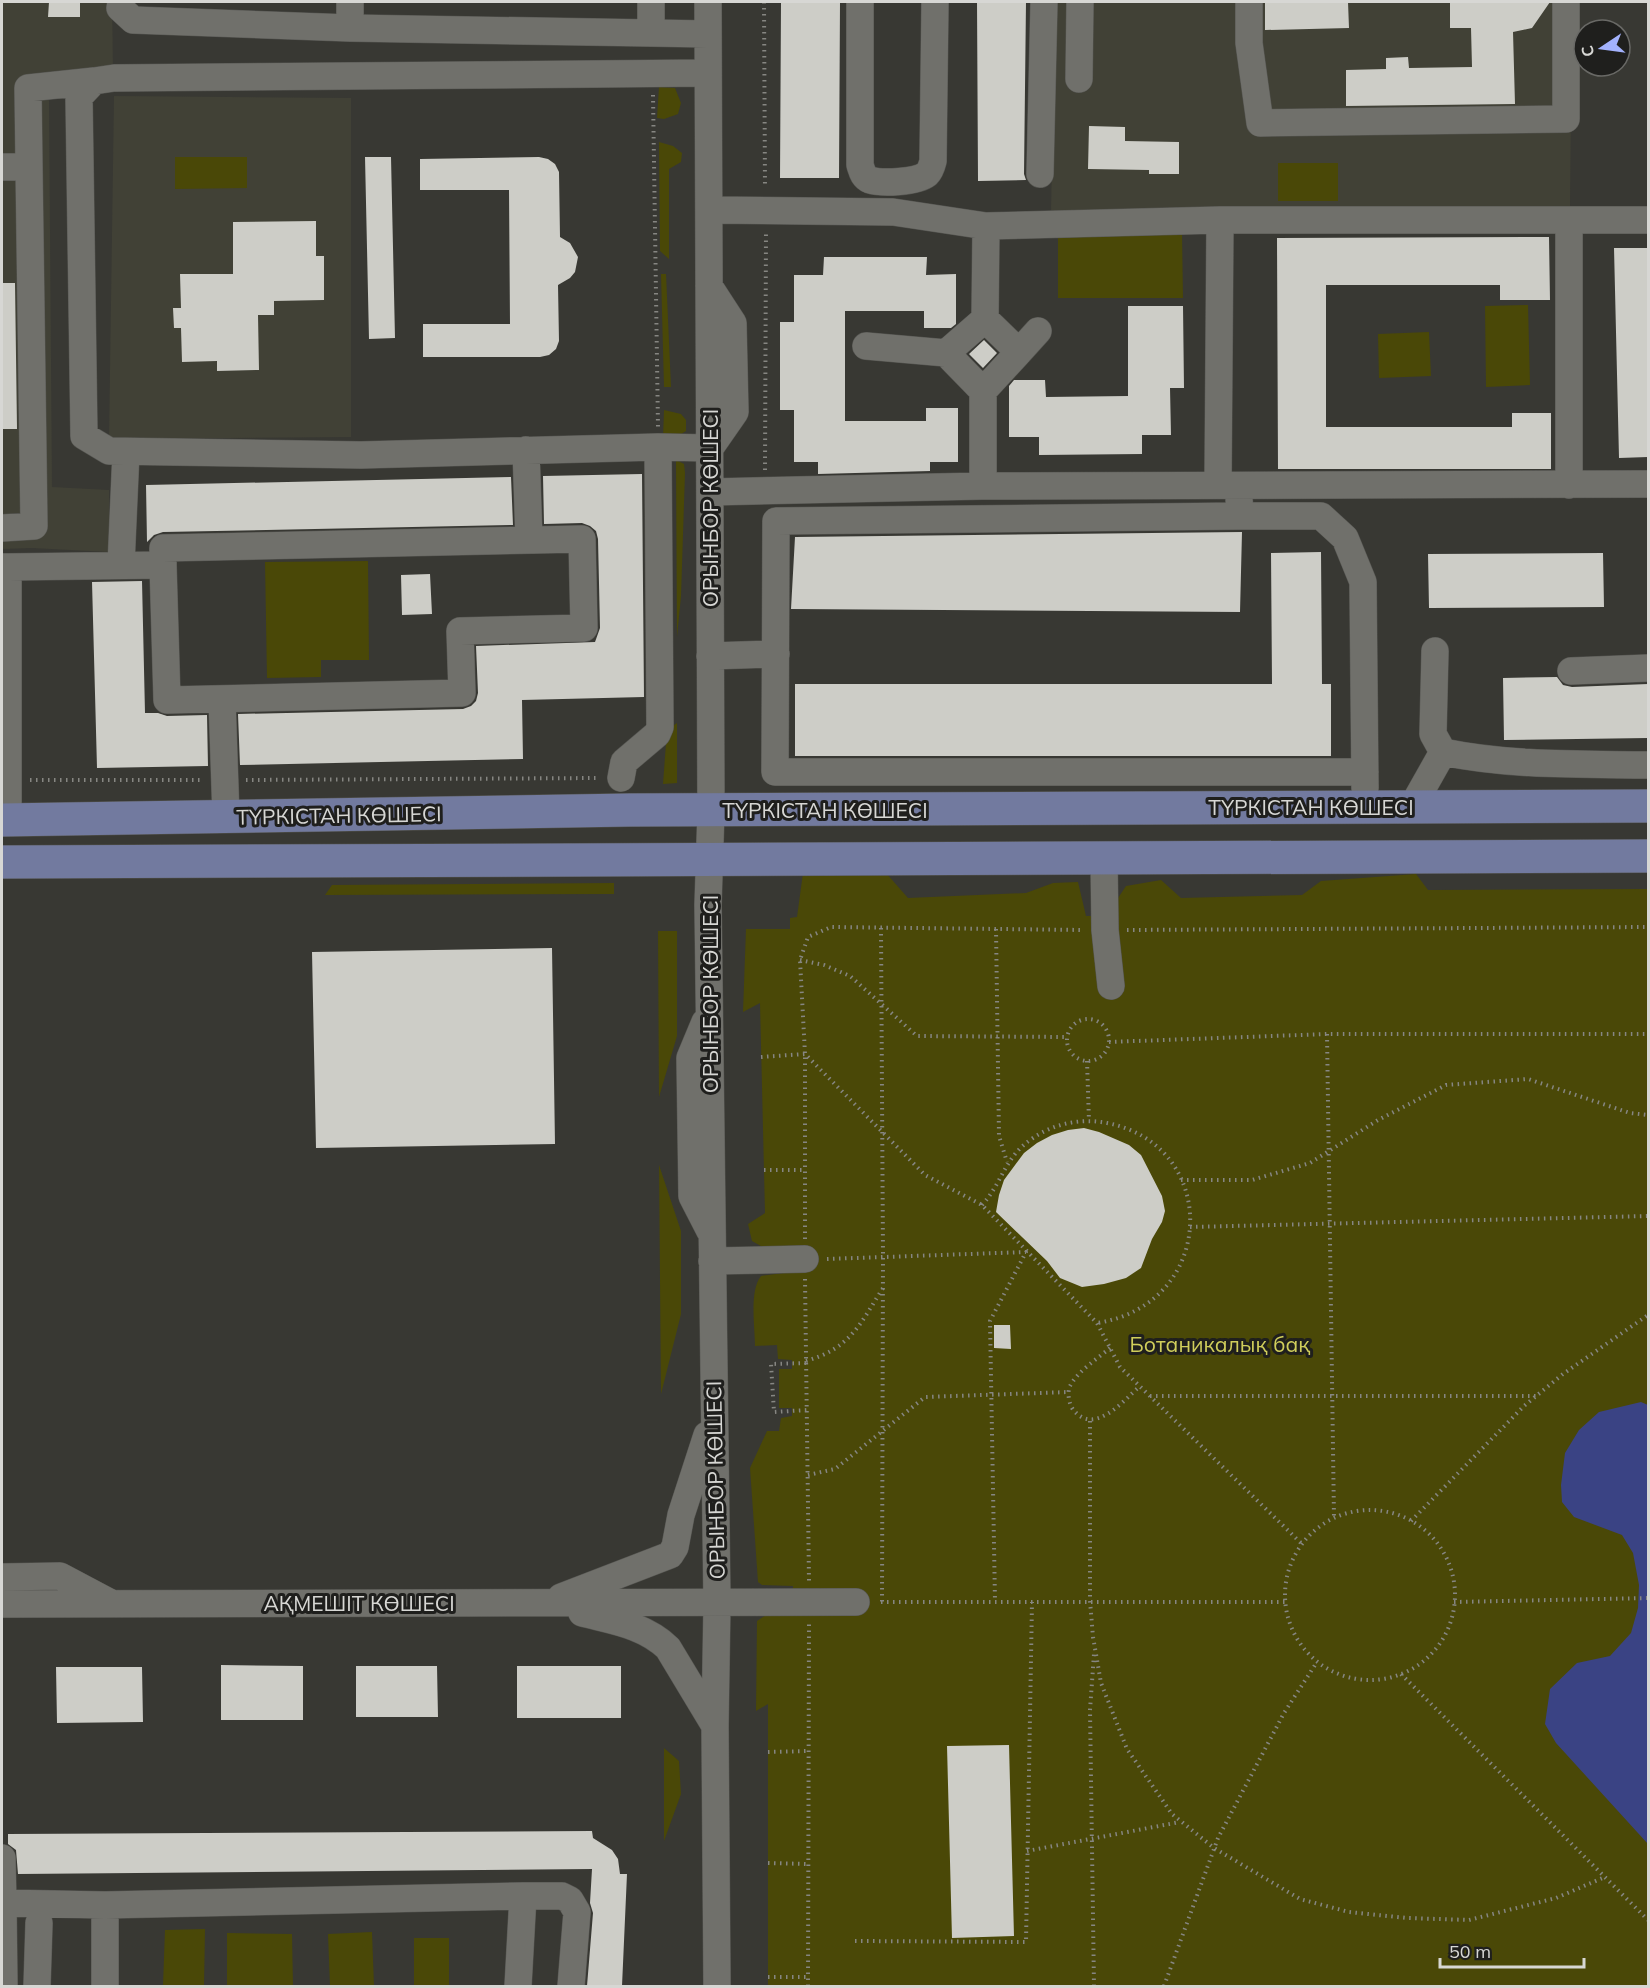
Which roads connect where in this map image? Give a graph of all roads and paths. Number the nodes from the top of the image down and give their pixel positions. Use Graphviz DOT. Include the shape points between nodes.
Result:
graph roads {
  1 [pos="121,2"];
  2 [pos="350,2"];
  3 [pos="651,2"];
  4 [pos="708,2"];
  5 [pos="764,2"];
  6 [pos="861,2"];
  7 [pos="935,2"];
  8 [pos="1044,2"];
  9 [pos="1080,2"];
  10 [pos="1249,2"];
  11 [pos="1566,2"];
  12 [pos="350,28"];
  13 [pos="651,33"];
  14 [pos="708,34"];
  15 [pos="708,73"];
  16 [pos="654,74"];
  17 [pos="1079,78"];
  18 [pos="94,81"];
  19 [pos="2,167"];
  20 [pos="29,167"];
  21 [pos="1040,174"];
  22 [pos="893,181"];
  23 [pos="709,210"];
  24 [pos="766,211"];
  25 [pos="893,212"];
  26 [pos="1220,220"];
  27 [pos="1569,220"];
  28 [pos="1648,220"];
  29 [pos="986,226"];
  30 [pos="985,319"];
  31 [pos="1038,331"];
  32 [pos="867,346"];
  33 [pos="1019,352"];
  34 [pos="946,353"];
  35 [pos="983,391"];
  36 [pos="658,438"];
  37 [pos="710,448"];
  38 [pos="525,450"];
  39 [pos="126,452"];
  40 [pos="1648,484"];
  41 [pos="1229,485"];
  42 [pos="1569,485"];
  43 [pos="983,486"];
  44 [pos="710,492"];
  45 [pos="765,492"];
  46 [pos="1240,516"];
  47 [pos="2,528"];
  48 [pos="529,540"];
  49 [pos="121,565"];
  50 [pos="163,565"];
  51 [pos="5,567"];
  52 [pos="1435,651"];
  53 [pos="776,654"];
  54 [pos="710,656"];
  55 [pos="1648,668"];
  56 [pos="1571,671"];
  57 [pos="222,699"];
  58 [pos="1443,753"];
  59 [pos="1547,764"];
  60 [pos="1648,765"];
  61 [pos="1111,772"];
  62 [pos="1365,772"];
  63 [pos="621,778"];
  64 [pos="8,780"];
  65 [pos="224,780"];
  66 [pos="1648,806"];
  67 [pos="1330,807"];
  68 [pos="1365,807"];
  69 [pos="1413,807"];
  70 [pos="1479,807"];
  71 [pos="1546,807"];
  72 [pos="1109,808"];
  73 [pos="711,811"];
  74 [pos="226,817"];
  75 [pos="5,820"];
  76 [pos="1648,856"];
  77 [pos="1482,857"];
  78 [pos="1340,858"];
  79 [pos="1104,859"];
  80 [pos="711,861"];
  81 [pos="2,862"];
  82 [pos="881,927"];
  83 [pos="1648,927"];
  84 [pos="996,929"];
  85 [pos="1105,930"];
  86 [pos="800,960"];
  87 [pos="1111,986"];
  88 [pos="882,1004"];
  89 [pos="1327,1034"];
  90 [pos="1648,1034"];
  91 [pos="997,1036"];
  92 [pos="1067,1037"];
  93 [pos="1109,1042"];
  94 [pos="805,1054"];
  95 [pos="761,1057"];
  96 [pos="1087,1061"];
  97 [pos="1648,1115"];
  98 [pos="1089,1121"];
  99 [pos="883,1132"];
  100 [pos="1329,1151"];
  101 [pos="1007,1163"];
  102 [pos="764,1170"];
  103 [pos="805,1170"];
  104 [pos="1181,1180"];
  105 [pos="982,1205"];
  106 [pos="1648,1216"];
  107 [pos="1330,1224"];
  108 [pos="1190,1227"];
  109 [pos="712,1248"];
  110 [pos="1026,1252"];
  111 [pos="884,1257"];
  112 [pos="805,1259"];
  113 [pos="883,1288"];
  114 [pos="1648,1315"];
  115 [pos="713,1316"];
  116 [pos="1097,1323"];
  117 [pos="1110,1348"];
  118 [pos="806,1362"];
  119 [pos="1140,1386"];
  120 [pos="1069,1392"];
  121 [pos="991,1395"];
  122 [pos="1150,1396"];
  123 [pos="1332,1396"];
  124 [pos="1536,1396"];
  125 [pos="807,1410"];
  126 [pos="714,1415"];
  127 [pos="1090,1421"];
  128 [pos="883,1430"];
  129 [pos="715,1474"];
  130 [pos="807,1475"];
  131 [pos="1334,1518"];
  132 [pos="1411,1521"];
  133 [pos="1302,1544"];
  134 [pos="2,1576"];
  135 [pos="1648,1598"];
  136 [pos="809,1601"];
  137 [pos="995,1601"];
  138 [pos="1090,1601"];
  139 [pos="856,1602"];
  140 [pos="882,1602"];
  141 [pos="1032,1602"];
  142 [pos="1285,1602"];
  143 [pos="1454,1602"];
  144 [pos="546,1603"];
  145 [pos="717,1603"];
  146 [pos="2,1604"];
  147 [pos="112,1604"];
  148 [pos="1095,1647"];
  149 [pos="1317,1662"];
  150 [pos="1401,1674"];
  151 [pos="715,1726"];
  152 [pos="808,1751"];
  153 [pos="768,1752"];
  154 [pos="1181,1822"];
  155 [pos="1092,1838"];
  156 [pos="1214,1848"];
  157 [pos="1028,1851"];
  158 [pos="2,1858"];
  159 [pos="768,1863"];
  160 [pos="808,1864"];
  161 [pos="1605,1877"];
  162 [pos="523,1896"];
  163 [pos="3,1904"];
  164 [pos="105,1905"];
  165 [pos="1648,1920"];
  166 [pos="39,1923"];
  167 [pos="855,1941"];
  168 [pos="768,1977"];
  169 [pos="808,1977"];
  170 [pos="4,1986"];
  171 [pos="37,1986"];
  172 [pos="105,1986"];
  173 [pos="518,1986"];
  174 [pos="571,1986"];
  175 [pos="716,1986"];
  176 [pos="808,1986"];
  177 [pos="1094,1986"];
  178 [pos="1164,1986"];
  1 -- 12 [label="street" via="120,8 133,20"];
  2 -- 12 [label="street"];
  3 -- 13 [label="street"];
  4 -- 14 [label="street, ОРЫНБОР КӨШЕСІ"];
  5 -- 24 [label="path"];
  6 -- 22 [label="street" via="860,165 869,180"];
  7 -- 22 [label="street" via="933,161 928,173 916,180"];
  8 -- 21 [label="street"];
  9 -- 17 [label="street"];
  10 -- 11 [label="street" via="1249,43 1260,123 1566,119"];
  12 -- 13 [label="street"];
  13 -- 14 [label="street"];
  14 -- 15 [label="street, ОРЫНБОР КӨШЕСІ"];
  15 -- 16 [label="street"];
  15 -- 23 [label="street, ОРЫНБОР КӨШЕСІ"];
  16 -- 18 [label="street"];
  16 -- 36 [label="path"];
  18 -- 20 [label="street" via="28,88"];
  18 -- 39 [label="street" via="79,97 84,436 109,451"];
  19 -- 20 [label="street"];
  20 -- 47 [label="street" via="34,526"];
  22 -- 25 [label="street"];
  23 -- 24 [label="street"];
  23 -- 37 [label="street, ОРЫНБОР КӨШЕСІ"];
  24 -- 25 [label="street"];
  24 -- 45 [label="path"];
  25 -- 29 [label="street"];
  26 -- 27 [label="street"];
  26 -- 29 [label="street"];
  26 -- 41 [label="street"];
  27 -- 28 [label="street"];
  27 -- 42 [label="street"];
  29 -- 30 [label="street"];
  30 -- 33 [label="street"];
  30 -- 34 [label="street"];
  31 -- 33 [label="street"];
  32 -- 34 [label="street"];
  33 -- 35 [label="street"];
  34 -- 35 [label="street"];
  35 -- 43 [label="street"];
  36 -- 37 [label="street"];
  36 -- 38 [label="street"];
  36 -- 63 [label="street" via="660,727 624,762"];
  37 -- 44 [label="street, ОРЫНБОР КӨШЕСІ"];
  38 -- 39 [label="street" via="361,455"];
  38 -- 48 [label="street"];
  39 -- 49 [label="street"];
  40 -- 42 [label="street"];
  41 -- 42 [label="street"];
  41 -- 43 [label="street"];
  41 -- 46 [label="street"];
  43 -- 45 [label="street"];
  44 -- 45 [label="street"];
  44 -- 54 [label="street, ОРЫНБОР КӨШЕСІ"];
  46 -- 53 [label="street" via="776,521"];
  46 -- 62 [label="street" via="1321,516 1345,538 1363,582"];
  48 -- 50 [label="street" via="163,548"];
  48 -- 57 [label="street" via="582,539 584,628 460,631 462,693"];
  49 -- 50 [label="street"];
  49 -- 51 [label="street"];
  50 -- 57 [label="street" via="167,700"];
  51 -- 64 [label="street"];
  52 -- 58 [label="street" via="1433,734"];
  53 -- 54 [label="street"];
  53 -- 61 [label="street" via="776,772"];
  54 -- 73 [label="street, ОРЫНБОР КӨШЕСІ"];
  55 -- 56 [label="street"];
  57 -- 65 [label="street"];
  58 -- 59 [label="street"];
  58 -- 69 [label="street"];
  59 -- 60 [label="street"];
  59 -- 71 [label="street"];
  61 -- 62 [label="street"];
  61 -- 72 [label="street"];
  62 -- 68 [label="street"];
  63 -- 65 [label="path"];
  64 -- 65 [label="path"];
  64 -- 75 [label="street"];
  65 -- 74 [label="street"];
  66 -- 71 [label="main road, ТҮРКІСТАН КӨШЕСІ"];
  67 -- 68 [label="main road, ТҮРКІСТАН КӨШЕСІ"];
  67 -- 72 [label="main road, ТҮРКІСТАН КӨШЕСІ"];
  67 -- 78 [label="main road" via="1353,818 1363,829 1364,840 1355,853"];
  68 -- 69 [label="main road, ТҮРКІСТАН КӨШЕСІ"];
  69 -- 70 [label="main road, ТҮРКІСТАН КӨШЕСІ"];
  70 -- 71 [label="main road, ТҮРКІСТАН КӨШЕСІ"];
  70 -- 77 [label="main road" via="1460,816 1455,829 1458,842"];
  72 -- 73 [label="main road, ТҮРКІСТАН КӨШЕСІ"];
  73 -- 74 [label="main road, ТҮРКІСТАН КӨШЕСІ"];
  73 -- 80 [label="street, ОРЫНБОР КӨШЕСІ"];
  74 -- 75 [label="main road, ТҮРКІСТАН КӨШЕСІ"];
  76 -- 77 [label="main road"];
  77 -- 78 [label="main road"];
  78 -- 79 [label="main road"];
  79 -- 80 [label="main road"];
  79 -- 85 [label="street"];
  80 -- 81 [label="main road"];
  80 -- 109 [label="street, ОРЫНБОР КӨШЕСІ" via="708,905"];
  82 -- 84 [label="path"];
  82 -- 86 [label="path" via="831,927 808,937"];
  82 -- 88 [label="path"];
  83 -- 85 [label="path"];
  84 -- 85 [label="path"];
  84 -- 91 [label="path"];
  85 -- 87 [label="street"];
  86 -- 88 [label="path" via="850,976"];
  86 -- 94 [label="path"];
  88 -- 91 [label="path" via="916,1035"];
  88 -- 99 [label="path"];
  89 -- 90 [label="path"];
  89 -- 93 [label="path"];
  89 -- 100 [label="path"];
  91 -- 92 [label="path"];
  91 -- 101 [label="path" via="999,1136"];
  92 -- 93 [label="path" via="1075,1023 1088,1018 1106,1028"];
  92 -- 96 [label="path" via="1072,1054"];
  93 -- 96 [label="path" via="1104,1055"];
  94 -- 95 [label="path"];
  94 -- 99 [label="path"];
  94 -- 103 [label="path"];
  96 -- 98 [label="path"];
  97 -- 100 [label="path" via="1630,1113 1528,1079 1446,1085"];
  98 -- 101 [label="path" via="1047,1130 1018,1149"];
  98 -- 104 [label="path" via="1117,1125 1148,1140 1167,1158"];
  99 -- 105 [label="path" via="925,1175"];
  99 -- 111 [label="path"];
  100 -- 104 [label="path" via="1310,1163 1252,1180"];
  100 -- 107 [label="path"];
  101 -- 105 [label="path"];
  102 -- 103 [label="path"];
  103 -- 112 [label="path"];
  104 -- 108 [label="path"];
  105 -- 110 [label="path"];
  106 -- 107 [label="path"];
  107 -- 108 [label="path"];
  107 -- 123 [label="path"];
  108 -- 116 [label="path" via="1180,1266 1160,1295 1131,1314"];
  109 -- 112 [label="street"];
  109 -- 115 [label="street, ОРЫНБОР КӨШЕСІ"];
  110 -- 111 [label="path"];
  110 -- 116 [label="path"];
  110 -- 121 [label="path" via="990,1321"];
  111 -- 112 [label="path"];
  111 -- 113 [label="path"];
  112 -- 118 [label="path"];
  113 -- 118 [label="path" via="843,1344"];
  113 -- 128 [label="path"];
  114 -- 124 [label="path"];
  115 -- 126 [label="street, ОРЫНБОР КӨШЕСІ"];
  115 -- 129 [label="street" via="731,1349 733,1450"];
  116 -- 117 [label="path"];
  117 -- 119 [label="path" via="1120,1367"];
  117 -- 120 [label="path" via="1074,1379"];
  118 -- 125 [label="path"];
  118 -- 125 [label="path" via="771,1364 774,1412"];
  119 -- 122 [label="path"];
  119 -- 127 [label="path" via="1104,1417"];
  120 -- 121 [label="path"];
  120 -- 127 [label="path" via="1071,1406 1080,1417"];
  121 -- 128 [label="path" via="925,1397"];
  121 -- 137 [label="path"];
  122 -- 123 [label="path"];
  122 -- 133 [label="path"];
  123 -- 124 [label="path"];
  123 -- 131 [label="path"];
  124 -- 132 [label="path"];
  125 -- 130 [label="path"];
  126 -- 129 [label="street, ОРЫНБОР КӨШЕСІ"];
  126 -- 144 [label="street" via="670,1555"];
  127 -- 138 [label="path"];
  128 -- 130 [label="path" via="835,1468"];
  128 -- 140 [label="path"];
  129 -- 145 [label="street, ОРЫНБОР КӨШЕСІ"];
  130 -- 136 [label="path"];
  131 -- 132 [label="path" via="1367,1510"];
  131 -- 133 [label="path"];
  132 -- 143 [label="path" via="1436,1542 1444,1556 1454,1586"];
  133 -- 142 [label="path" via="1291,1562"];
  134 -- 147 [label="street" via="60,1576"];
  135 -- 143 [label="path"];
  136 -- 139 [label="street, АҚМЕШІТ КӨШЕСІ"];
  136 -- 145 [label="street, АҚМЕШІТ КӨШЕСІ"];
  136 -- 152 [label="path"];
  137 -- 140 [label="path"];
  137 -- 141 [label="path"];
  138 -- 141 [label="path"];
  138 -- 142 [label="path"];
  138 -- 148 [label="path"];
  139 -- 140 [label="path"];
  141 -- 157 [label="path"];
  142 -- 149 [label="path" via="1298,1641"];
  143 -- 150 [label="path" via="1438,1646"];
  144 -- 145 [label="street, АҚМЕШІТ КӨШЕСІ"];
  144 -- 147 [label="street, АҚМЕШІТ КӨШЕСІ"];
  144 -- 151 [label="street" via="641,1628 659,1639"];
  145 -- 151 [label="street, ОРЫНБОР КӨШЕСІ"];
  146 -- 147 [label="street, АҚМЕШІТ КӨШЕСІ"];
  148 -- 154 [label="path" via="1101,1683 1127,1749"];
  148 -- 155 [label="path" via="1090,1710"];
  149 -- 150 [label="path" via="1357,1679"];
  149 -- 156 [label="path" via="1284,1713"];
  150 -- 161 [label="path"];
  151 -- 175 [label="street, ОРЫНБОР КӨШЕСІ"];
  152 -- 153 [label="path"];
  152 -- 160 [label="path"];
  154 -- 155 [label="path"];
  154 -- 156 [label="path"];
  155 -- 157 [label="path"];
  155 -- 177 [label="path"];
  156 -- 161 [label="path" via="1300,1899 1348,1912 1407,1918 1469,1920 1556,1898"];
  156 -- 178 [label="path"];
  157 -- 167 [label="path" via="1026,1942"];
  158 -- 163 [label="street"];
  159 -- 160 [label="path"];
  160 -- 169 [label="path"];
  161 -- 165 [label="path"];
  162 -- 164 [label="street"];
  162 -- 173 [label="street"];
  162 -- 174 [label="street" via="562,1896 570,1900 577,1912"];
  163 -- 164 [label="street"];
  163 -- 170 [label="street"];
  164 -- 172 [label="street"];
  166 -- 171 [label="street"];
  168 -- 169 [label="path"];
  169 -- 176 [label="path"];
}
